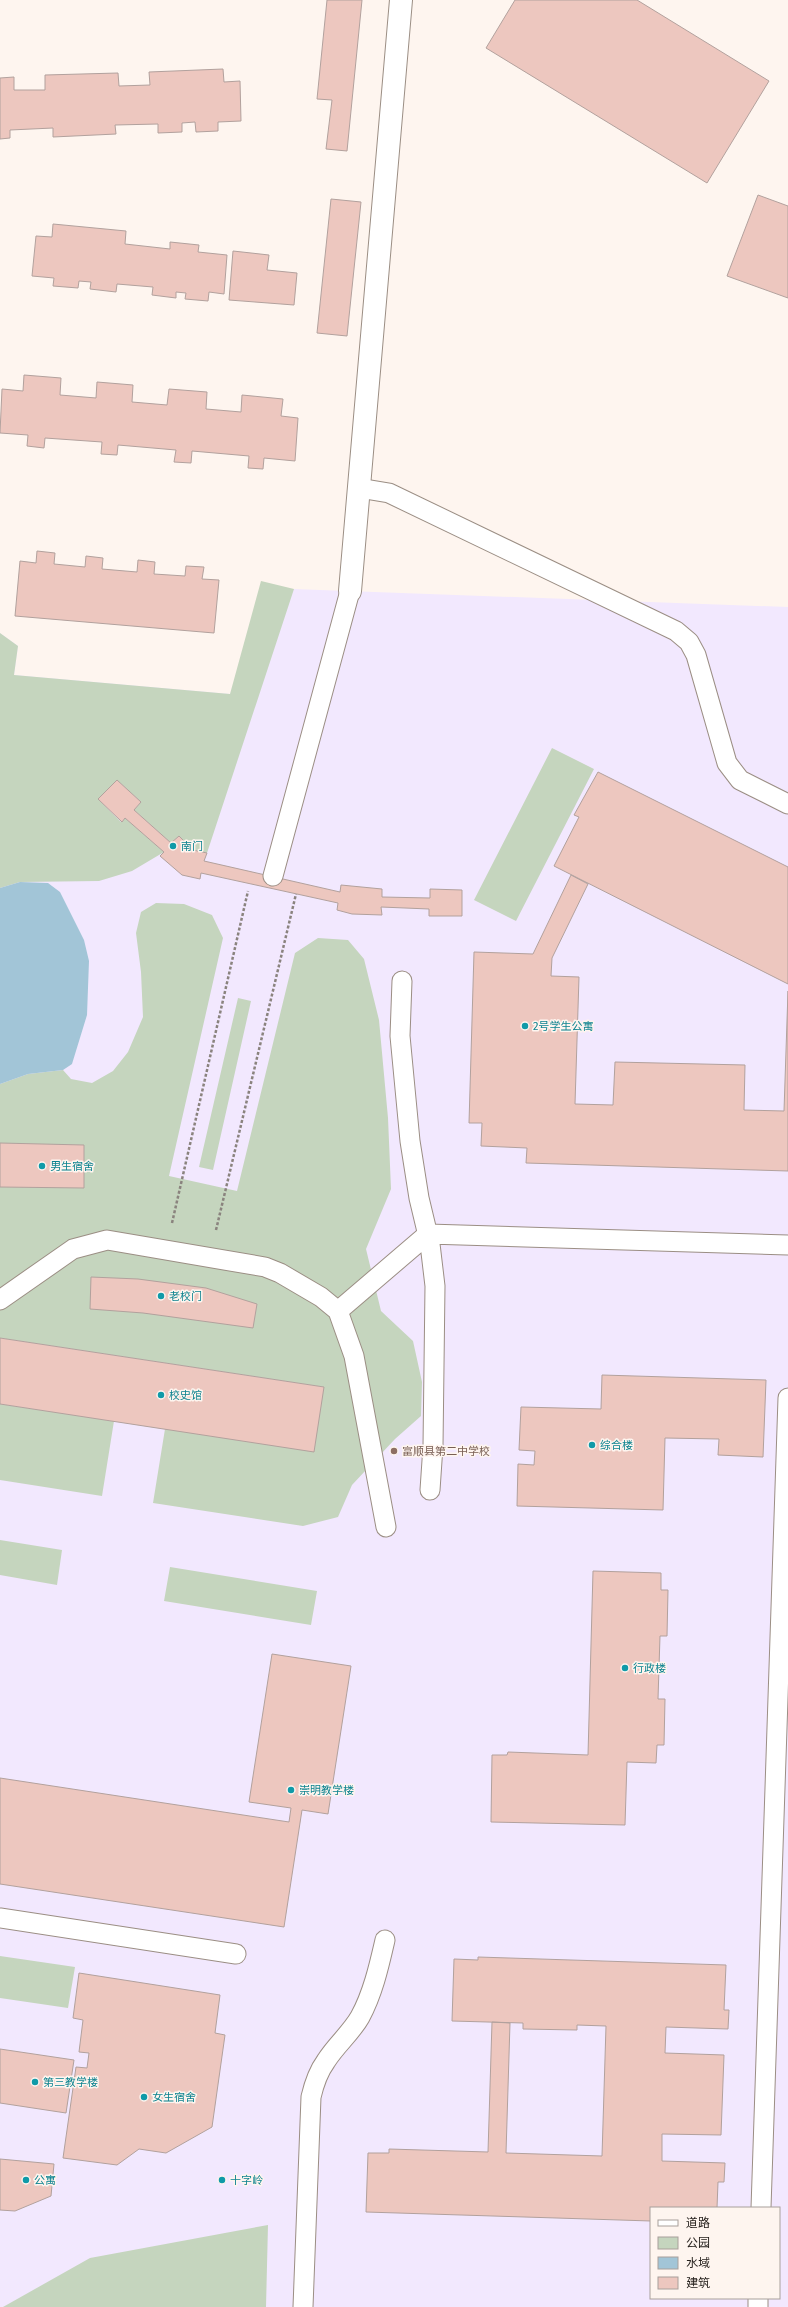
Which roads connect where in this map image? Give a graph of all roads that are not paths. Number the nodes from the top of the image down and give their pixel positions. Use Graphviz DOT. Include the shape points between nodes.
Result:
graph roads {
  1 [pos="401,0"];
  2 [pos="359,488"];
  3 [pos="350,591"];
  4 [pos="788,804"];
  5 [pos="273,876"];
  6 [pos="402,981"];
  7 [pos="428,1234"];
  8 [pos="788,1245"];
  9 [pos="2,1298"];
  10 [pos="338,1311"];
  11 [pos="788,1398"];
  12 [pos="430,1490"];
  13 [pos="386,1527"];
  14 [pos="0,1918"];
  15 [pos="385,1940"];
  16 [pos="236,1954"];
  17 [pos="761,2207"];
  18 [pos="303,2307"];
  1 -- 2 [label="street"];
  2 -- 3 [label="street"];
  2 -- 4 [label="lane" via="389,493 676,631 689,642 696,655 727,763 740,780"];
  3 -- 5 [label="lane"];
  6 -- 7 [label="lane" via="400,1036 404,1089 413,1162"];
  7 -- 8 [label="lane"];
  7 -- 10 [label="lane"];
  7 -- 12 [label="lane" via="435,1286 436,1330"];
  9 -- 10 [label="lane" via="66,1253 107,1240 266,1267 322,1297"];
  10 -- 13 [label="lane" via="354,1356"];
  11 -- 17 [label="lane"];
  14 -- 16 [label="lane"];
  15 -- 18 [label="lane" via="376,1978 360,2017 326,2060 315,2080 311,2098"];
}
